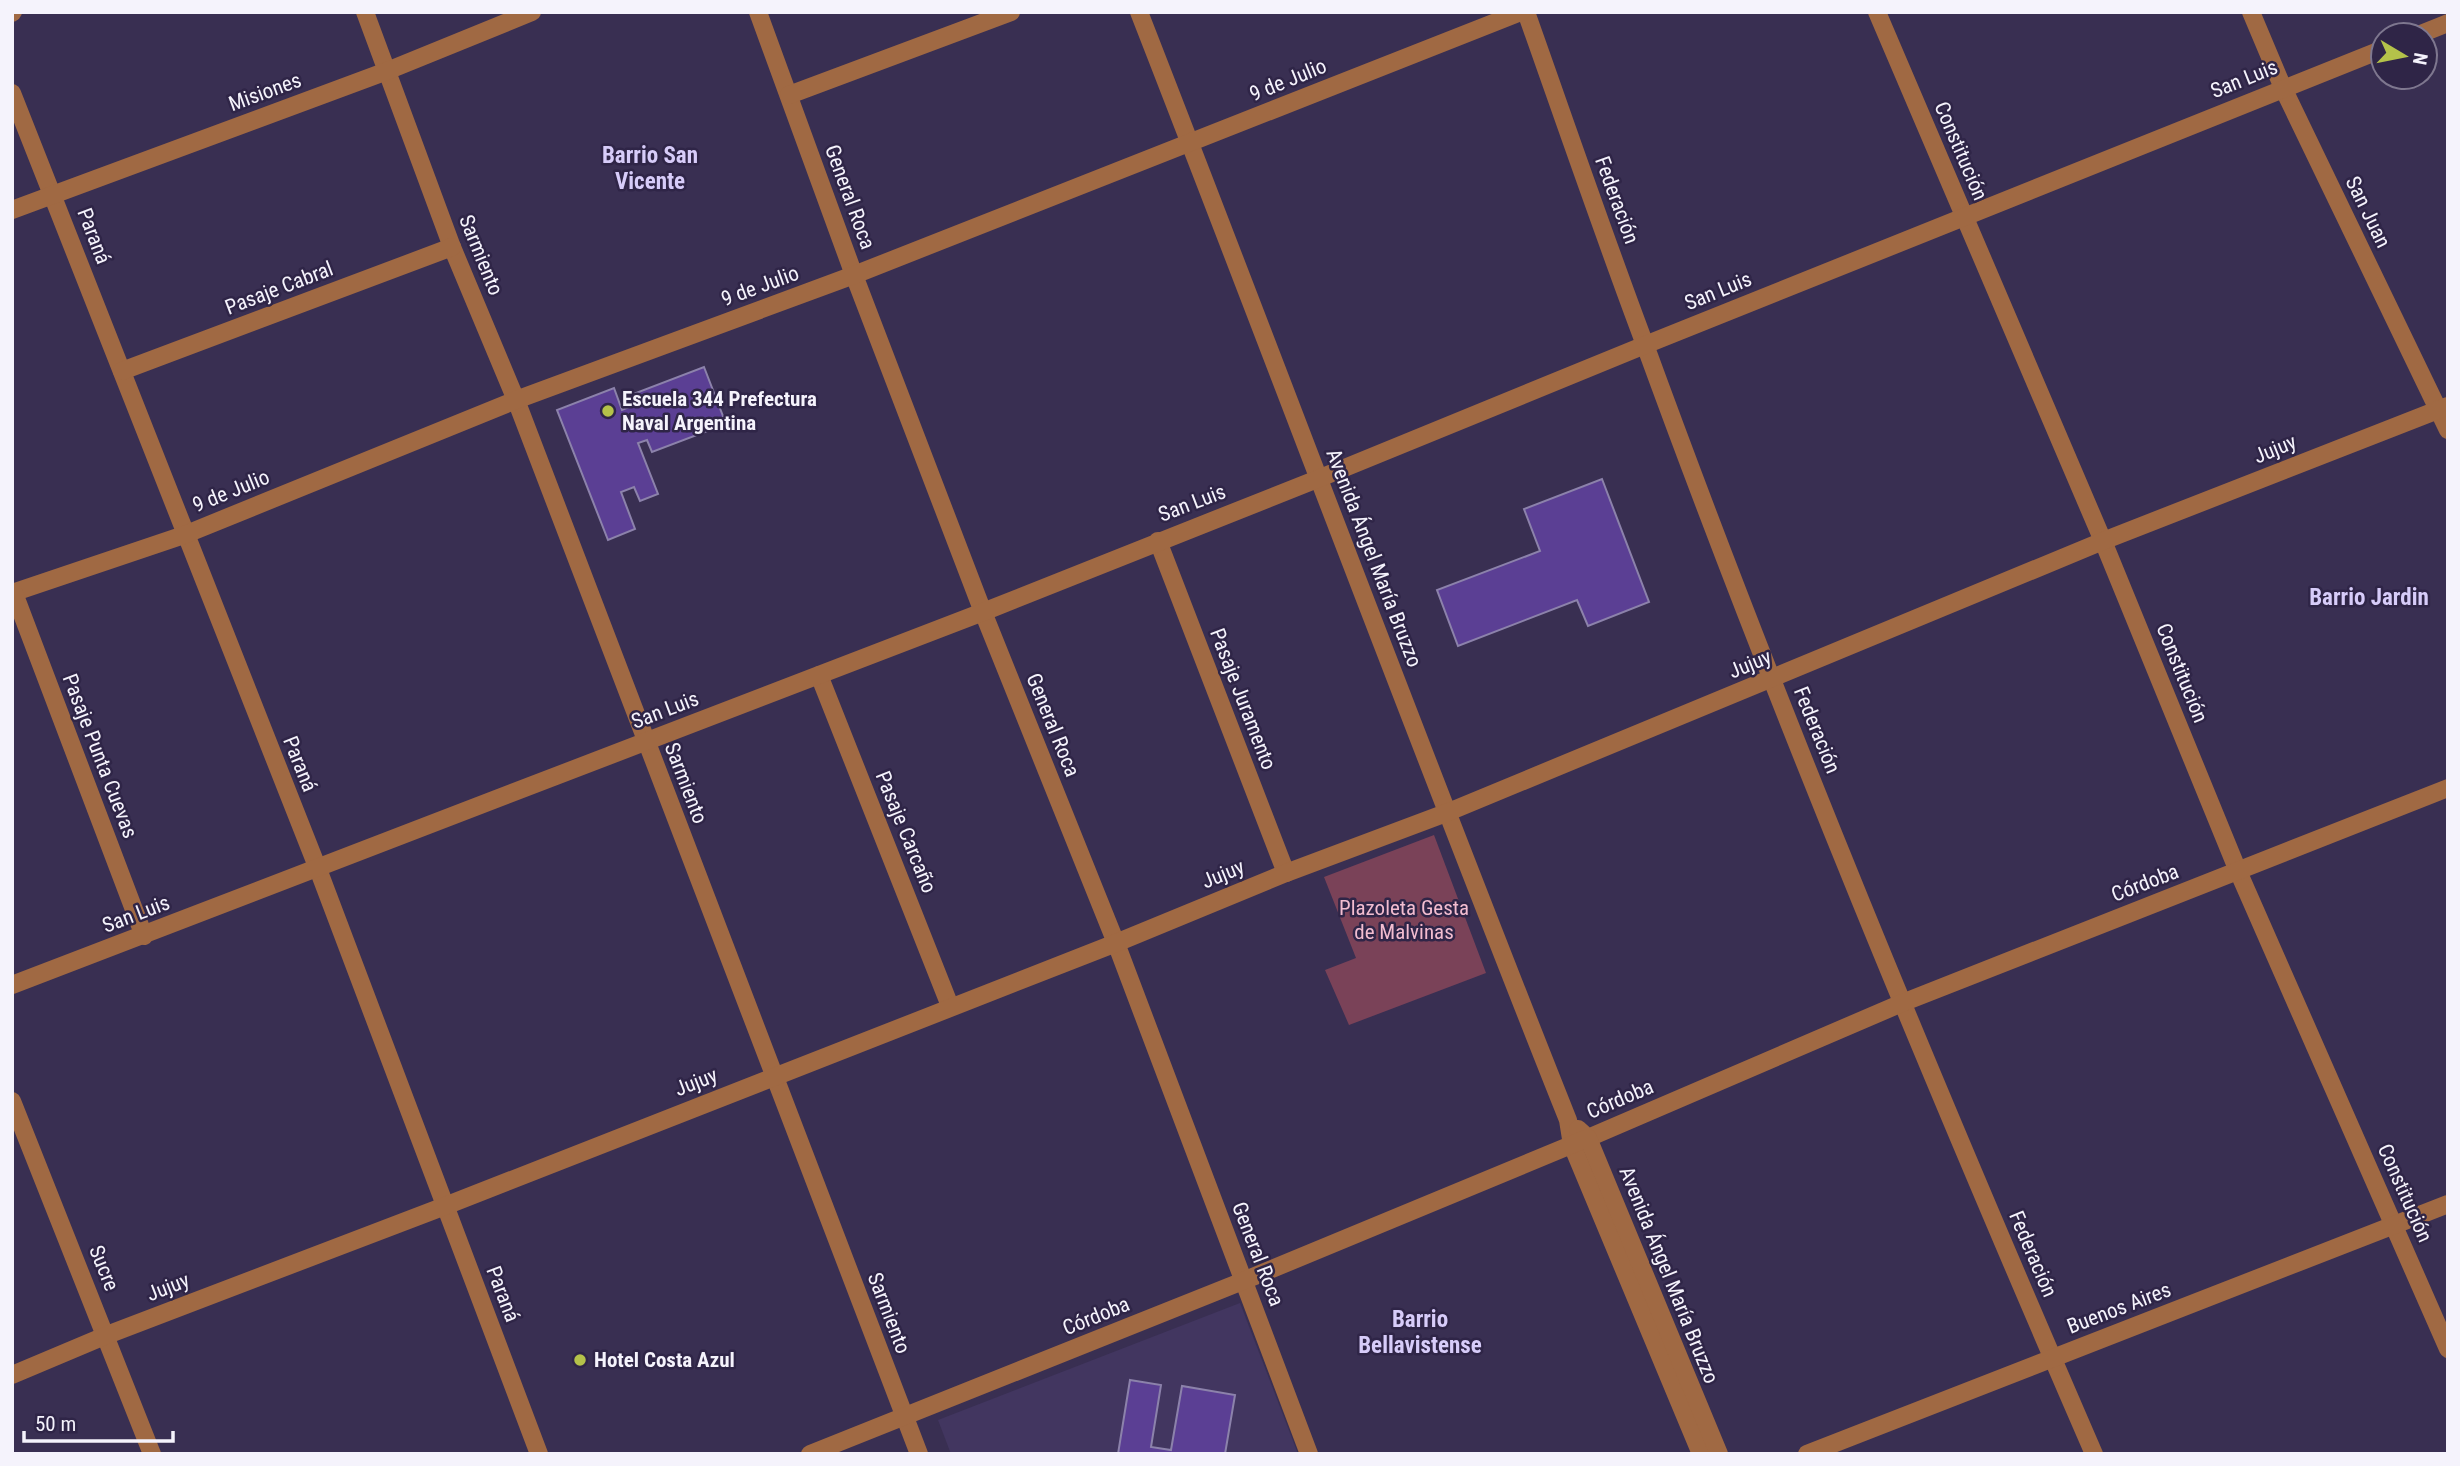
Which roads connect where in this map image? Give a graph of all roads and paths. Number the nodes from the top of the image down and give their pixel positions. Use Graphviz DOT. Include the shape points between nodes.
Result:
graph roads {
  1 [pos="365,12"];
  2 [pos="532,12"];
  3 [pos="758,12"];
  4 [pos="1011,12"];
  5 [pos="1139,12"];
  6 [pos="1523,12"];
  7 [pos="1877,12"];
  8 [pos="2251,12"];
  9 [pos="2369,54"];
  10 [pos="387,71"];
  11 [pos="2283,88"];
  12 [pos="12,93"];
  13 [pos="789,95"];
  14 [pos="1190,144"];
  15 [pos="53,194"];
  16 [pos="12,210"];
  17 [pos="1964,216"];
  18 [pos="452,247"];
  19 [pos="854,275"];
  20 [pos="1644,345"];
  21 [pos="122,371"];
  22 [pos="516,400"];
  23 [pos="2443,407"];
  24 [pos="2448,430"];
  25 [pos="1320,478"];
  26 [pos="184,535"];
  27 [pos="1158,541"];
  28 [pos="2103,541"];
  29 [pos="13,593"];
  30 [pos="983,612"];
  31 [pos="819,675"];
  32 [pos="1773,680"];
  33 [pos="646,741"];
  34 [pos="2448,788"];
  35 [pos="1446,813"];
  36 [pos="318,869"];
  37 [pos="2238,871"];
  38 [pos="1286,873"];
  39 [pos="144,936"];
  40 [pos="1116,943"];
  41 [pos="12,985"];
  42 [pos="1902,1003"];
  43 [pos="950,1006"];
  44 [pos="775,1076"];
  45 [pos="12,1101"];
  46 [pos="1580,1141"];
  47 [pos="2448,1204"];
  48 [pos="445,1206"];
  49 [pos="2395,1225"];
  50 [pos="1243,1282"];
  51 [pos="107,1335"];
  52 [pos="2448,1349"];
  53 [pos="2053,1359"];
  54 [pos="12,1375"];
  55 [pos="904,1417"];
  56 [pos="152,1454"];
  57 [pos="539,1454"];
  58 [pos="810,1454"];
  59 [pos="919,1454"];
  60 [pos="1309,1454"];
  61 [pos="1701,1454"];
  62 [pos="1719,1454"];
  63 [pos="1807,1454"];
  64 [pos="2094,1454"];
  1 -- 10 [label="street, Sarmiento"];
  2 -- 10 [label="street, Misiones"];
  3 -- 13 [label="street, General Roca"];
  4 -- 13 [label="street"];
  5 -- 14 [label="street, Avenida Ángel María Bruzzo"];
  6 -- 14 [label="street, 9 de Julio"];
  6 -- 20 [label="street, Federación"];
  7 -- 17 [label="street, Constitución"];
  8 -- 11 [label="street, San Juan"];
  9 -- 11 [label="street, San Luis"];
  10 -- 15 [label="street, Misiones"];
  10 -- 18 [label="street, Sarmiento"];
  11 -- 17 [label="street, San Luis"];
  11 -- 23 [label="street, San Juan"];
  12 -- 15 [label="street, Paraná"];
  13 -- 19 [label="street, General Roca"];
  14 -- 19 [label="street, 9 de Julio"];
  14 -- 25 [label="street, Avenida Ángel María Bruzzo"];
  15 -- 16 [label="street, Misiones"];
  15 -- 21 [label="street, Paraná"];
  17 -- 20 [label="street, San Luis"];
  17 -- 28 [label="street, Constitución"];
  18 -- 21 [label="street, Pasaje Cabral"];
  18 -- 22 [label="street, Sarmiento"];
  19 -- 22 [label="street, 9 de Julio"];
  19 -- 30 [label="street, General Roca"];
  20 -- 25 [label="street, San Luis"];
  20 -- 32 [label="street, Federación"];
  21 -- 26 [label="street, Paraná"];
  22 -- 26 [label="street, 9 de Julio"];
  22 -- 33 [label="street, Sarmiento"];
  23 -- 24 [label="street, San Juan"];
  23 -- 28 [label="street, Jujuy"];
  25 -- 27 [label="street, San Luis"];
  25 -- 35 [label="street, Avenida Ángel María Bruzzo"];
  26 -- 29 [label="street, 9 de Julio"];
  26 -- 36 [label="street, Paraná"];
  27 -- 30 [label="street, San Luis"];
  27 -- 38 [label="street, Pasaje Juramento"];
  28 -- 32 [label="street, Jujuy"];
  28 -- 37 [label="street, Constitución"];
  29 -- 39 [label="street, Pasaje Punta Cuevas"];
  30 -- 31 [label="street, San Luis"];
  30 -- 40 [label="street, General Roca"];
  31 -- 33 [label="street, San Luis"];
  31 -- 43 [label="street, Pasaje Carcaño"];
  32 -- 35 [label="street, Jujuy"];
  32 -- 42 [label="street, Federación"];
  33 -- 36 [label="street, San Luis"];
  33 -- 44 [label="street, Sarmiento"];
  34 -- 37 [label="street, Córdoba"];
  35 -- 38 [label="street, Jujuy"];
  35 -- 46 [label="street, Avenida Ángel María Bruzzo"];
  36 -- 39 [label="street, San Luis"];
  36 -- 48 [label="street, Paraná"];
  37 -- 42 [label="street, Córdoba"];
  37 -- 49 [label="street, Constitución"];
  38 -- 40 [label="street, Jujuy"];
  39 -- 41 [label="street, San Luis"];
  40 -- 43 [label="street, Jujuy"];
  40 -- 50 [label="street, General Roca"];
  42 -- 46 [label="street, Córdoba"];
  42 -- 53 [label="street, Federación"];
  43 -- 44 [label="street, Jujuy"];
  44 -- 48 [label="street, Jujuy"];
  44 -- 55 [label="street, Sarmiento"];
  45 -- 51 [label="street, Sucre"];
  46 -- 50 [label="street, Córdoba"];
  46 -- 61 [label="street, Avenida Ángel María Bruzzo"];
  46 -- 62 [label="street, Avenida Ángel María Bruzzo"];
  47 -- 49 [label="street, Buenos Aires"];
  48 -- 51 [label="street, Jujuy"];
  48 -- 57 [label="street, Paraná"];
  49 -- 52 [label="street, Constitución"];
  49 -- 53 [label="street, Buenos Aires"];
  50 -- 55 [label="street, Córdoba"];
  50 -- 60 [label="street, General Roca"];
  51 -- 54 [label="street, Jujuy"];
  51 -- 56 [label="street, Sucre"];
  53 -- 63 [label="street, Buenos Aires"];
  53 -- 64 [label="street, Federación"];
  55 -- 58 [label="street, Córdoba"];
  55 -- 59 [label="street, Sarmiento"];
}
